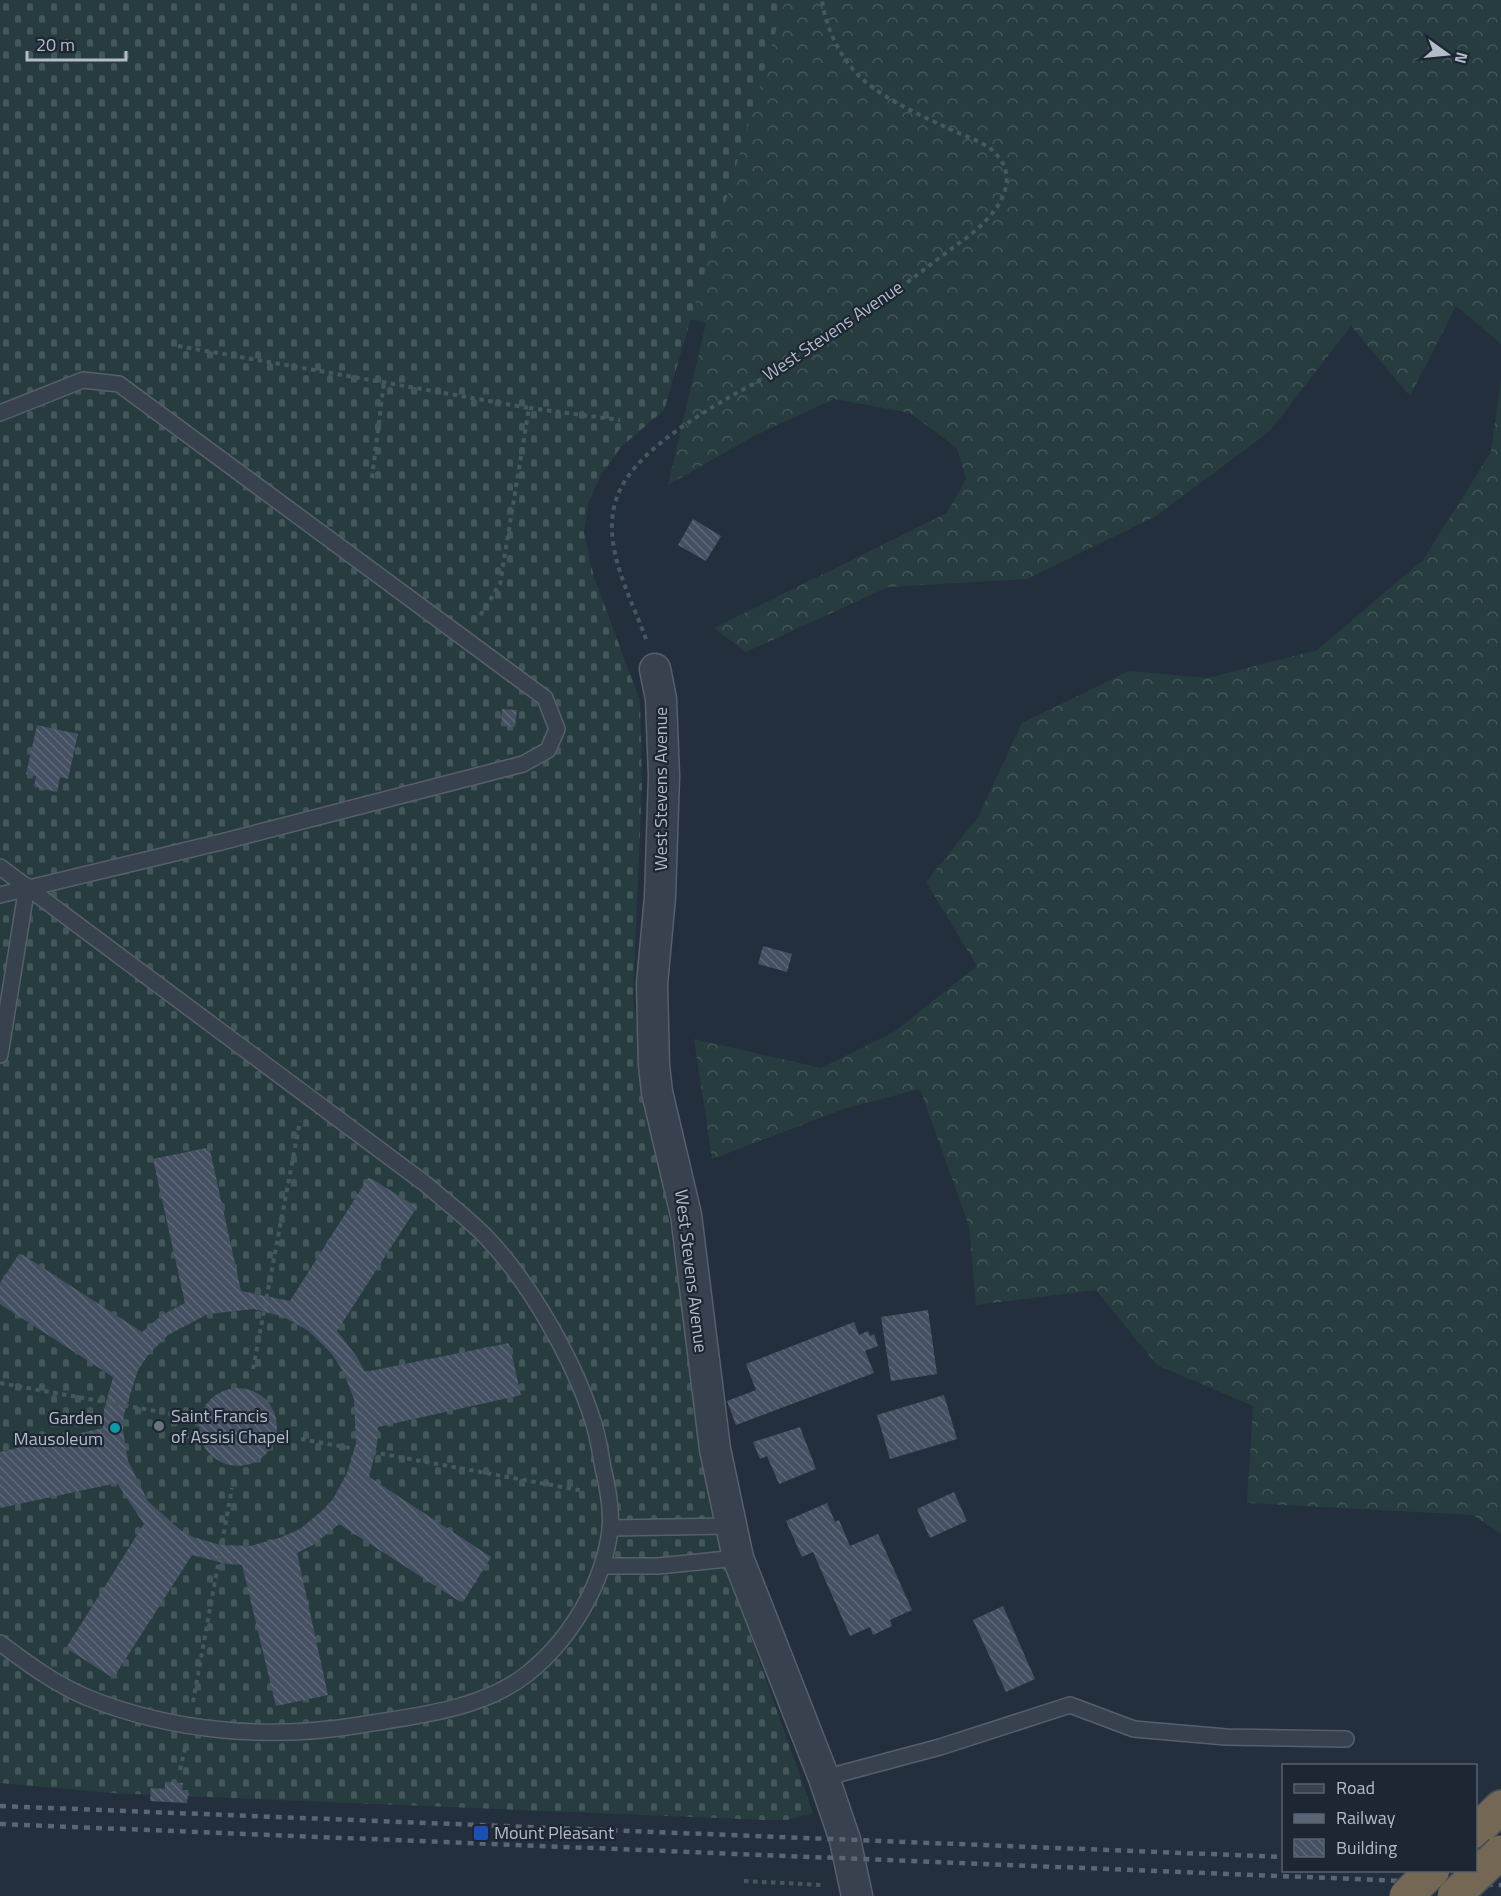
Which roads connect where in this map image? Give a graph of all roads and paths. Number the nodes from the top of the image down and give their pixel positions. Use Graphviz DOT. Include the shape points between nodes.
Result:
graph roads {
  1 [pos="822,0"];
  2 [pos="178,346"];
  3 [pos="384,382"];
  4 [pos="529,408"];
  5 [pos="0,414"];
  6 [pos="620,420"];
  7 [pos="372,478"];
  8 [pos="465,640"];
  9 [pos="655,669"];
  10 [pos="0,867"];
  11 [pos="27,886"];
  12 [pos="0,895"];
  13 [pos="0,1055"];
  14 [pos="305,1094"];
  15 [pos="253,1369"];
  16 [pos="0,1383"];
  17 [pos="183,1416"];
  18 [pos="302,1439"];
  19 [pos="232,1488"];
  20 [pos="609,1496"];
  21 [pos="730,1526"];
  22 [pos="610,1528"];
  23 [pos="738,1558"];
  24 [pos="603,1566"];
  25 [pos="0,1643"];
  26 [pos="189,1725"];
  27 [pos="1346,1739"];
  28 [pos="824,1778"];
  29 [pos="1501,1852"];
  30 [pos="1431,1872"];
  31 [pos="744,1881"];
  32 [pos="825,1885"];
  33 [pos="857,1896"];
  34 [pos="1406,1896"];
  35 [pos="1454,1896"];
  1 -- 9 [label="path, West Stevens Avenue" via="832,34 848,63 866,83 989,148 1004,167 1005,192 988,220 925,269 816,347 696,417 631,472 616,499 612,531 619,568"];
  2 -- 3 [label="path"];
  3 -- 4 [label="path"];
  3 -- 7 [label="path"];
  4 -- 6 [label="path"];
  4 -- 8 [label="path" via="500,584"];
  5 -- 8 [label="lane" via="83,380 119,384"];
  8 -- 11 [label="lane" via="545,698 557,729 548,750 523,764 225,841"];
  9 -- 21 [label="street, West Stevens Avenue" via="664,736 664,818 652,984 654,1065 686,1215 715,1449"];
  10 -- 11 [label="lane"];
  11 -- 12 [label="lane"];
  11 -- 13 [label="lane"];
  11 -- 14 [label="lane"];
  14 -- 15 [label="path"];
  14 -- 20 [label="lane" via="427,1185 488,1239 508,1265 534,1300 566,1356 593,1419"];
  16 -- 17 [label="path"];
  18 -- 20 [label="path"];
  19 -- 26 [label="path"];
  20 -- 22 [label="lane"];
  21 -- 22 [label="lane"];
  21 -- 23 [label="street, West Stevens Avenue"];
  22 -- 24 [label="lane"];
  23 -- 24 [label="lane" via="658,1566"];
  23 -- 28 [label="street, West Stevens Avenue"];
  24 -- 26 [label="lane" via="558,1644 525,1676 480,1700 330,1730 250,1734"];
  25 -- 26 [label="lane" via="41,1673 86,1697"];
  27 -- 28 [label="lane" via="1226,1737 1134,1729 1071,1705 940,1747"];
  28 -- 33 [label="street, West Stevens Avenue" via="845,1840"];
  29 -- 35 [label="highway, bridge"];
  30 -- 34 [label="highway, bridge"];
  31 -- 32 [label="path"];
}
